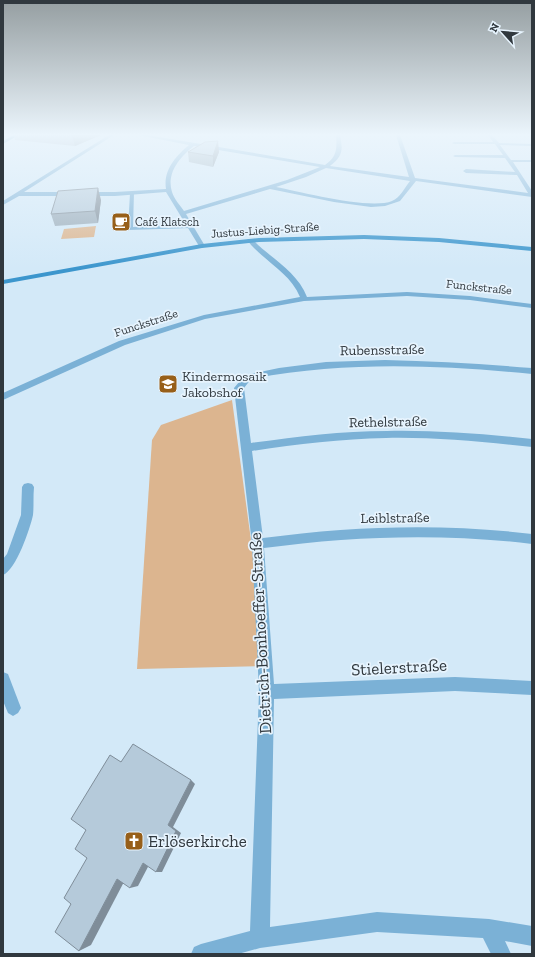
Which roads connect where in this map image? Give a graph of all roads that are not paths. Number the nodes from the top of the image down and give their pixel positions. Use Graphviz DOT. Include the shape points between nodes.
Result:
graph roads {
  1 [pos="41,180"];
  2 [pos="169,180"];
  3 [pos="293,180"];
  4 [pos="404,180"];
  5 [pos="413,181"];
  6 [pos="524,181"];
  7 [pos="532,181"];
  8 [pos="270,187"];
  9 [pos="169,190"];
  10 [pos="132,193"];
  11 [pos="17,194"];
  12 [pos="532,195"];
  13 [pos="3,203"];
  14 [pos="183,213"];
  15 [pos="191,226"];
  16 [pos="250,240"];
  17 [pos="202,246"];
  18 [pos="532,249"];
  19 [pos="3,282"];
  20 [pos="304,299"];
  21 [pos="532,306"];
  22 [pos="532,371"];
  23 [pos="239,388"];
  24 [pos="3,397"];
  25 [pos="532,443"];
  26 [pos="246,448"];
  27 [pos="28,487"];
  28 [pos="532,538"];
  29 [pos="258,544"];
  30 [pos="3,569"];
  31 [pos="3,679"];
  32 [pos="532,688"];
  33 [pos="267,692"];
  34 [pos="13,708"];
  35 [pos="489,929"];
  36 [pos="532,936"];
  37 [pos="260,938"];
  38 [pos="201,954"];
  39 [pos="501,954"];
  1 -- 11 [label="street"];
  2 -- 9 [label="street"];
  3 -- 8 [label="street"];
  4 -- 5 [label="street"];
  5 -- 8 [label="street" via="395,202 382,205 321,198"];
  5 -- 12 [label="street"];
  6 -- 7 [label="street"];
  6 -- 12 [label="street"];
  8 -- 14 [label="street"];
  9 -- 10 [label="street"];
  9 -- 14 [label="street"];
  10 -- 11 [label="street"];
  10 -- 15 [label="street" via="130,230"];
  11 -- 13 [label="street"];
  14 -- 15 [label="street"];
  15 -- 17 [label="street"];
  16 -- 17 [label="main road, Justus-Liebig-Straße"];
  16 -- 18 [label="main road, Justus-Liebig-Straße" via="371,237 439,240"];
  16 -- 20 [label="street" via="296,283"];
  17 -- 19 [label="main road, Justus-Liebig-Straße"];
  20 -- 21 [label="street, Funckstraße" via="407,294 470,298"];
  20 -- 24 [label="street, Funckstraße" via="204,318 122,343"];
  22 -- 23 [label="street, Rubensstraße" via="417,363 332,365 295,368 248,377"];
  23 -- 26 [label="street, Dietrich-Bonhoeffer-Straße"];
  25 -- 26 [label="street, Rethelstraße" via="433,435 366,435 313,438"];
  26 -- 29 [label="street, Dietrich-Bonhoeffer-Straße"];
  27 -- 30 [label="street" via="27,515 12,557"];
  28 -- 29 [label="street, Leiblstraße" via="422,531 342,534"];
  29 -- 33 [label="street, Dietrich-Bonhoeffer-Straße"];
  31 -- 34 [label="street"];
  32 -- 33 [label="street, Stielerstraße" via="455,684"];
  33 -- 37 [label="street, Dietrich-Bonhoeffer-Straße"];
  35 -- 36 [label="street"];
  35 -- 37 [label="street" via="377,922"];
  35 -- 39 [label="street"];
  37 -- 38 [label="street"];
}
